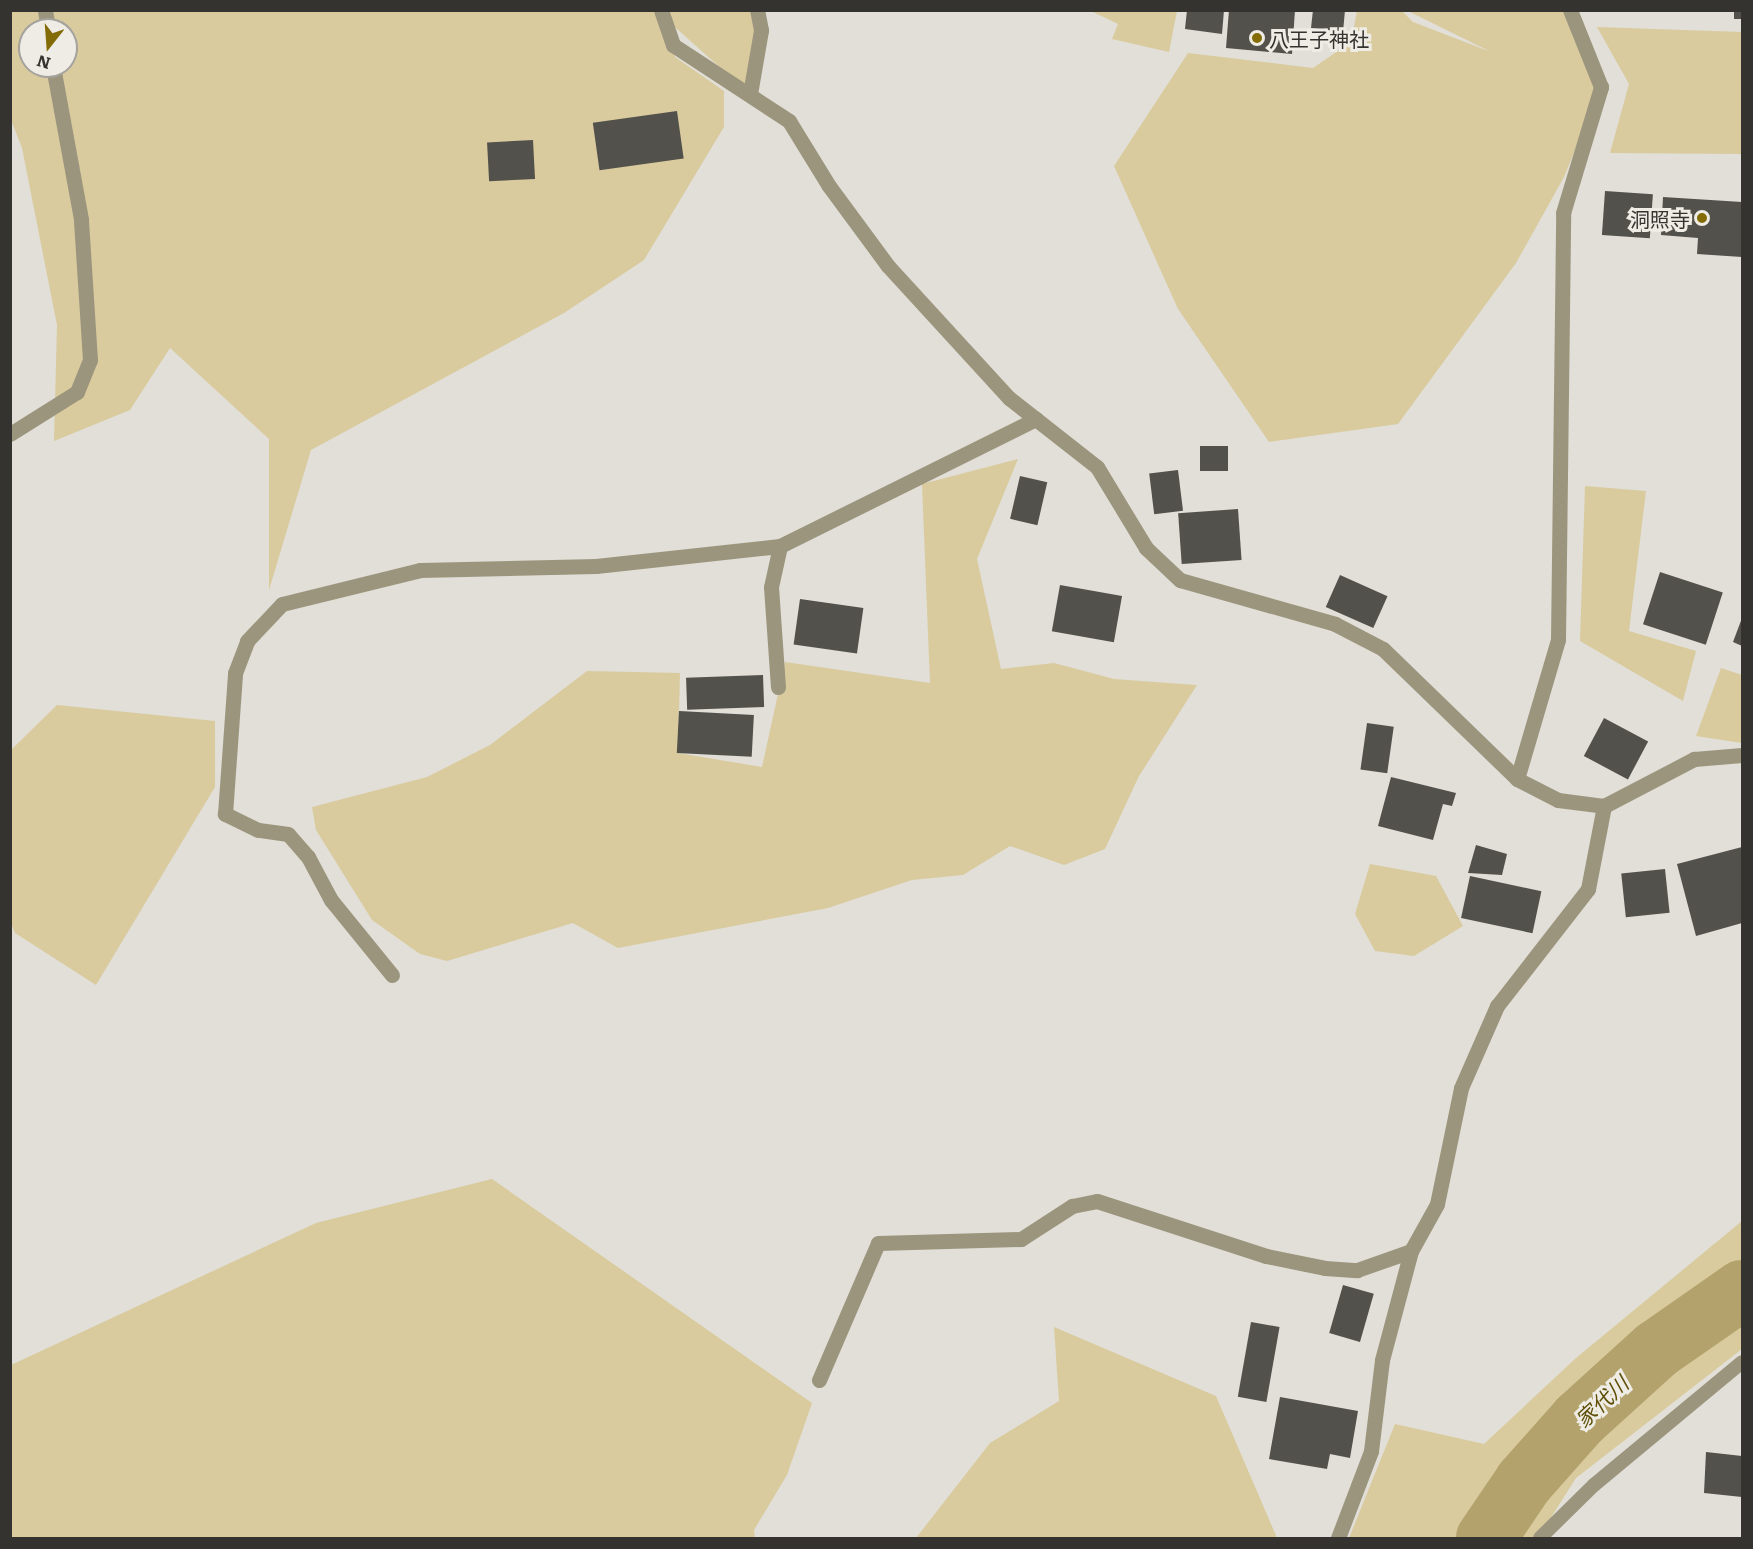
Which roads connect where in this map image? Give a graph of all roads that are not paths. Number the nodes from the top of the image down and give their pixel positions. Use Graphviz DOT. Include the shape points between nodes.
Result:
graph roads {
  1 [pos="661,10"];
  2 [pos="757,10"];
  3 [pos="1570,10"];
  4 [pos="55,78"];
  5 [pos="750,94"];
  6 [pos="1036,419"];
  7 [pos="10,434"];
  8 [pos="780,546"];
  9 [pos="778,687"];
  10 [pos="1743,754"];
  11 [pos="1517,778"];
  12 [pos="1604,806"];
  13 [pos="392,975"];
  14 [pos="1411,1251"];
  15 [pos="1743,1362"];
  16 [pos="819,1380"];
  17 [pos="1338,1539"];
  18 [pos="1540,1539"];
  1 -- 5 [label="street" via="673,45"];
  2 -- 5 [label="street" via="761,30"];
  3 -- 11 [label="street" via="1601,87 1563,213 1558,640"];
  4 -- 7 [label="street" via="81,219 90,360 77,392"];
  5 -- 6 [label="street" via="789,121 829,186 888,266 1009,398"];
  6 -- 8 [label="street"];
  6 -- 11 [label="street" via="1097,467 1146,548 1180,580 1335,624 1383,649"];
  8 -- 9 [label="street" via="771,587"];
  8 -- 13 [label="street" via="597,566 420,570 282,604 247,641 235,673 225,813 258,830 288,834 308,856 331,900"];
  10 -- 12 [label="street" via="1694,759"];
  11 -- 12 [label="street" via="1558,800"];
  12 -- 14 [label="street" via="1588,889 1497,1006 1461,1088 1437,1204"];
  14 -- 16 [label="street" via="1357,1270 1325,1268 1266,1256 1097,1201 1072,1206 1021,1239 878,1243"];
  14 -- 17 [label="street" via="1382,1360 1371,1451"];
  15 -- 18 [label="lane" via="1594,1485"];
}
